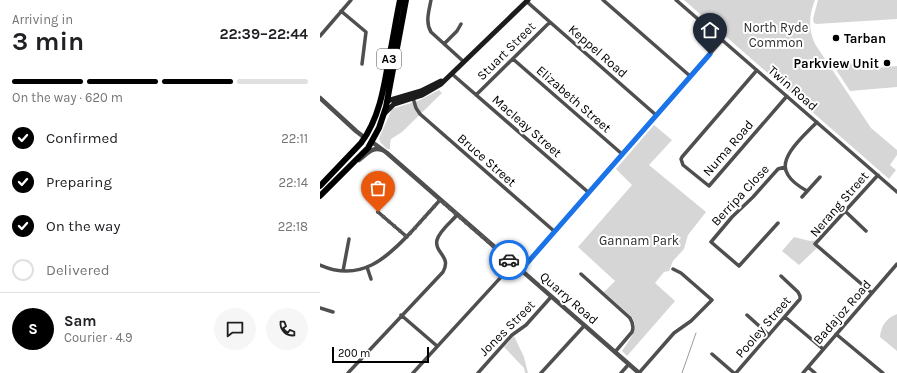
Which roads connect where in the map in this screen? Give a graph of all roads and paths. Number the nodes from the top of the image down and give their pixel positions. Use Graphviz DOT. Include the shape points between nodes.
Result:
graph roads {
  1 [pos="351,0"];
  2 [pos="400,0"];
  3 [pos="406,0"];
  4 [pos="431,0"];
  5 [pos="603,0"];
  6 [pos="676,0"];
  7 [pos="527,1"];
  8 [pos="341,11"];
  9 [pos="550,22"];
  10 [pos="461,24"];
  11 [pos="320,36"];
  12 [pos="722,40"];
  13 [pos="444,44"];
  14 [pos="513,58"];
  15 [pos="464,62"];
  16 [pos="362,64"];
  17 [pos="757,70"];
  18 [pos="452,74"];
  19 [pos="690,76"];
  20 [pos="476,95"];
  21 [pos="412,96"];
  22 [pos="787,96"];
  23 [pos="320,98"];
  24 [pos="388,101"];
  25 [pos="384,115"];
  26 [pos="656,115"];
  27 [pos="375,117"];
  28 [pos="817,122"];
  29 [pos="365,138"];
  30 [pos="372,142"];
  31 [pos="386,153"];
  32 [pos="622,154"];
  33 [pos="348,167"];
  34 [pos="785,167"];
  35 [pos="878,175"];
  36 [pos="820,177"];
  37 [pos="320,186"];
  38 [pos="588,192"];
  39 [pos="807,192"];
  40 [pos="897,192"];
  41 [pos="320,196"];
  42 [pos="802,197"];
  43 [pos="440,200"];
  44 [pos="845,211"];
  45 [pos="378,212"];
  46 [pos="457,215"];
  47 [pos="778,223"];
  48 [pos="554,231"];
  49 [pos="866,231"];
  50 [pos="407,237"];
  51 [pos="349,239"];
  52 [pos="513,264"];
  53 [pos="897,264"];
  54 [pos="320,265"];
  55 [pos="367,267"];
  56 [pos="521,270"];
  57 [pos="673,270"];
  58 [pos="343,271"];
  59 [pos="581,274"];
  60 [pos="780,276"];
  61 [pos="371,279"];
  62 [pos="872,293"];
  63 [pos="551,297"];
  64 [pos="320,308"];
  65 [pos="333,312"];
  66 [pos="401,315"];
  67 [pos="747,315"];
  68 [pos="785,317"];
  69 [pos="584,326"];
  70 [pos="836,334"];
  71 [pos="769,335"];
  72 [pos="437,346"];
  73 [pos="823,349"];
  74 [pos="615,352"];
  75 [pos="712,354"];
  76 [pos="629,364"];
  77 [pos="808,367"];
  78 [pos="348,373"];
  79 [pos="413,373"];
  80 [pos="478,373"];
  81 [pos="541,373"];
  82 [pos="621,373"];
  83 [pos="639,373"];
  84 [pos="735,373"];
  85 [pos="803,373"];
  86 [pos="815,373"];
  87 [pos="883,373"];
  1 -- 8 [label="street"];
  2 -- 27 [label="highway, A3" via="383,91"];
  3 -- 24 [label="highway, A3"];
  4 -- 13 [label="street" via="428,28"];
  5 -- 19 [label="street"];
  6 -- 12 [label="street, Twin Road"];
  7 -- 9 [label="street, Keppel Road"];
  7 -- 15 [label="main road"];
  8 -- 11 [label="street"];
  8 -- 16 [label="street" via="366,32"];
  9 -- 14 [label="street, Stuart Street"];
  9 -- 26 [label="street, Keppel Road"];
  10 -- 13 [label="street"];
  12 -- 17 [label="street, Twin Road"];
  12 -- 19 [label="street"];
  13 -- 15 [label="street"];
  14 -- 20 [label="street, Stuart Street"];
  14 -- 32 [label="street, Elizabeth Street"];
  15 -- 18 [label="main road"];
  17 -- 22 [label="street, Twin Road"];
  17 -- 22 [label="street, Numa Road" via="682,156 683,164 709,186"];
  18 -- 20 [label="street, Macleay Street"];
  18 -- 21 [label="main road" via="435,88"];
  19 -- 26 [label="street"];
  20 -- 38 [label="street, Macleay Street"];
  21 -- 24 [label="main road"];
  21 -- 25 [label="main road" via="394,104"];
  21 -- 48 [label="street, Bruce Street" via="420,114"];
  22 -- 28 [label="street, Twin Road"];
  23 -- 29 [label="street, Quarry Road"];
  24 -- 25 [label="highway, A3"];
  24 -- 27 [label="highway"];
  25 -- 30 [label="highway, A3"];
  26 -- 32 [label="street"];
  27 -- 29 [label="highway, A3"];
  28 -- 34 [label="street" via="788,154"];
  28 -- 35 [label="street, Twin Road"];
  29 -- 30 [label="highway, Quarry Road"];
  29 -- 37 [label="highway, A3"];
  30 -- 31 [label="street, Quarry Road"];
  30 -- 33 [label="highway, A3"];
  31 -- 33 [label="street" via="375,149"];
  31 -- 43 [label="street, Quarry Road"];
  32 -- 38 [label="street"];
  33 -- 41 [label="highway, A3"];
  34 -- 39 [label="street" via="791,179"];
  34 -- 47 [label="street, Berripa Close" via="778,170 711,242 739,266"];
  35 -- 40 [label="street, Twin Road"];
  35 -- 44 [label="street, Nerang Street"];
  36 -- 39 [label="street"];
  38 -- 48 [label="street"];
  39 -- 42 [label="street"];
  43 -- 46 [label="street, Quarry Road"];
  43 -- 50 [label="street"];
  44 -- 49 [label="street"];
  44 -- 62 [label="street, Nerang Street" via="815,244"];
  45 -- 50 [label="street"];
  46 -- 52 [label="street, Quarry Road"];
  46 -- 66 [label="street" via="436,241 445,261 444,270"];
  48 -- 56 [label="street"];
  50 -- 55 [label="street" via="386,257"];
  51 -- 58 [label="street"];
  52 -- 56 [label="street, Quarry Road"];
  52 -- 72 [label="street"];
  53 -- 62 [label="street, Badajoz Road"];
  54 -- 58 [label="street"];
  55 -- 58 [label="street"];
  55 -- 61 [label="street"];
  56 -- 63 [label="street, Quarry Road"];
  57 -- 83 [label="street" via="681,273 712,300 691,321 674,333"];
  59 -- 74 [label="street" via="632,322 632,332"];
  60 -- 68 [label="street, Pooley Street" via="800,296"];
  62 -- 70 [label="street, Badajoz Road"];
  63 -- 69 [label="street, Quarry Road"];
  63 -- 80 [label="street, Jones Street"];
  64 -- 65 [label="street"];
  66 -- 72 [label="street"];
  66 -- 78 [label="street"];
  67 -- 71 [label="street"];
  68 -- 71 [label="street, Pooley Street"];
  68 -- 73 [label="street"];
  69 -- 74 [label="street, Quarry Road"];
  69 -- 81 [label="street"];
  70 -- 73 [label="street, Badajoz Road"];
  70 -- 87 [label="street"];
  71 -- 84 [label="street, Pooley Street"];
  72 -- 79 [label="street"];
  73 -- 77 [label="street, Badajoz Road"];
  74 -- 76 [label="street, Quarry Road"];
  75 -- 84 [label="street"];
  76 -- 82 [label="street"];
  76 -- 83 [label="street, Quarry Road"];
  77 -- 85 [label="street, Badajoz Road"];
  77 -- 86 [label="street"];
}
